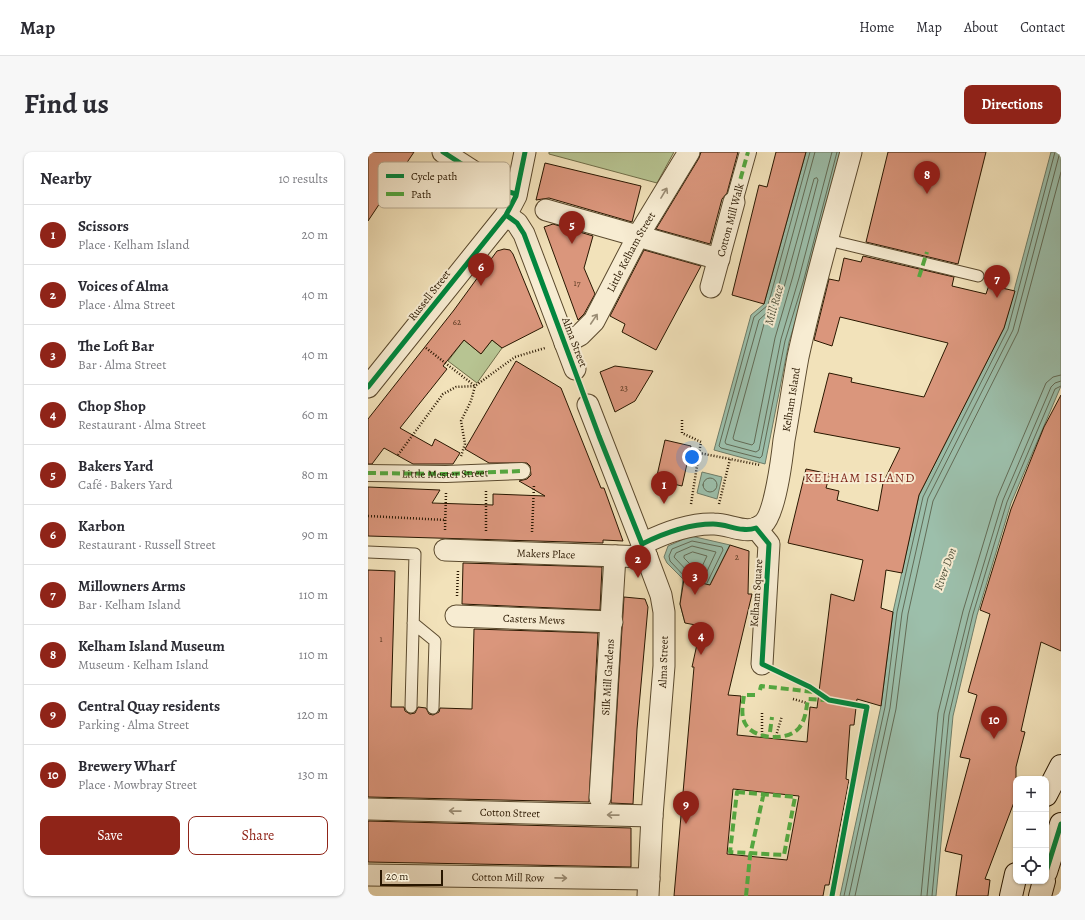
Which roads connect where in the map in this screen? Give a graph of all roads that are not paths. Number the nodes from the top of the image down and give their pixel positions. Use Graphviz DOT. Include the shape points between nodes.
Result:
graph roads {
  1 [pos="443,152"];
  2 [pos="525,152"];
  3 [pos="689,152"];
  4 [pos="748,152"];
  5 [pos="851,152"];
  6 [pos="459,162"];
  7 [pos="510,192"];
  8 [pos="516,194"];
  9 [pos="734,202"];
  10 [pos="510,207"];
  11 [pos="509,208"];
  12 [pos="546,210"];
  13 [pos="506,215"];
  14 [pos="638,236"];
  15 [pos="828,240"];
  16 [pos="719,259"];
  17 [pos="978,276"];
  18 [pos="711,287"];
  19 [pos="565,343"];
  20 [pos="575,369"];
  21 [pos="368,387"];
  22 [pos="588,405"];
  23 [pos="522,471"];
  24 [pos="376,474"];
  25 [pos="756,528"];
  26 [pos="452,550"];
  27 [pos="644,550"];
  28 [pos="368,552"];
  29 [pos="615,556"];
  30 [pos="456,616"];
  31 [pos="612,622"];
  32 [pos="413,623"];
  33 [pos="762,664"];
  34 [pos="410,707"];
  35 [pos="433,708"];
  36 [pos="1061,766"];
  37 [pos="1049,789"];
  38 [pos="600,798"];
  39 [pos="368,809"];
  40 [pos="652,816"];
  41 [pos="1061,824"];
  42 [pos="1049,862"];
  43 [pos="368,875"];
  44 [pos="1014,884"];
  45 [pos="1043,884"];
  46 [pos="648,888"];
  47 [pos="1012,896"];
  48 [pos="1040,896"];
  1 -- 6 [label="street"];
  2 -- 8 [label="street"];
  14 -- 3 [label="street, Little Kelham Street, one-way"];
  4 -- 9 [label="street, Cotton Mill Walk"];
  5 -- 15 [label="street, Kelham Island"];
  7 -- 8 [label="street"];
  8 -- 10 [label="street"];
  9 -- 16 [label="street, Cotton Mill Walk"];
  11 -- 13 [label="street"];
  12 -- 14 [label="street"];
  13 -- 19 [label="street, Alma Street" via="524,234"];
  13 -- 21 [label="street, Russell Street"];
  14 -- 16 [label="street"];
  19 -- 14 [label="street, Little Kelham Street, one-way" via="580,335 594,320"];
  15 -- 17 [label="lane"];
  15 -- 25 [label="street, Kelham Island" via="798,357 780,469 768,518 764,524"];
  16 -- 18 [label="street, Cotton Mill Walk"];
  19 -- 20 [label="street, Alma Street"];
  22 -- 27 [label="street, Alma Street"];
  23 -- 24 [label="street, Little Mester Street"];
  25 -- 27 [label="street" via="745,530 714,524 688,527 662,534"];
  25 -- 33 [label="street, Kelham Square" via="770,544"];
  26 -- 29 [label="street, Makers Place"];
  27 -- 29 [label="street, Makers Place"];
  27 -- 40 [label="street, Alma Street" via="661,596 664,624 664,666"];
  28 -- 32 [label="lane" via="415,554"];
  29 -- 31 [label="street, Silk Mill Gardens"];
  30 -- 31 [label="street, Casters Mews"];
  31 -- 38 [label="street, Silk Mill Gardens" via="601,722"];
  32 -- 34 [label="lane"];
  32 -- 35 [label="lane" via="435,641"];
  36 -- 37 [label="main road"];
  40 -- 39 [label="street, Cotton Street, one-way"];
  40 -- 46 [label="street, Alma Street"];
  41 -- 42 [label="main road"];
  43 -- 46 [label="street, Cotton Mill Row, one-way"];
  44 -- 47 [label="main road"];
  45 -- 48 [label="main road"];
}
